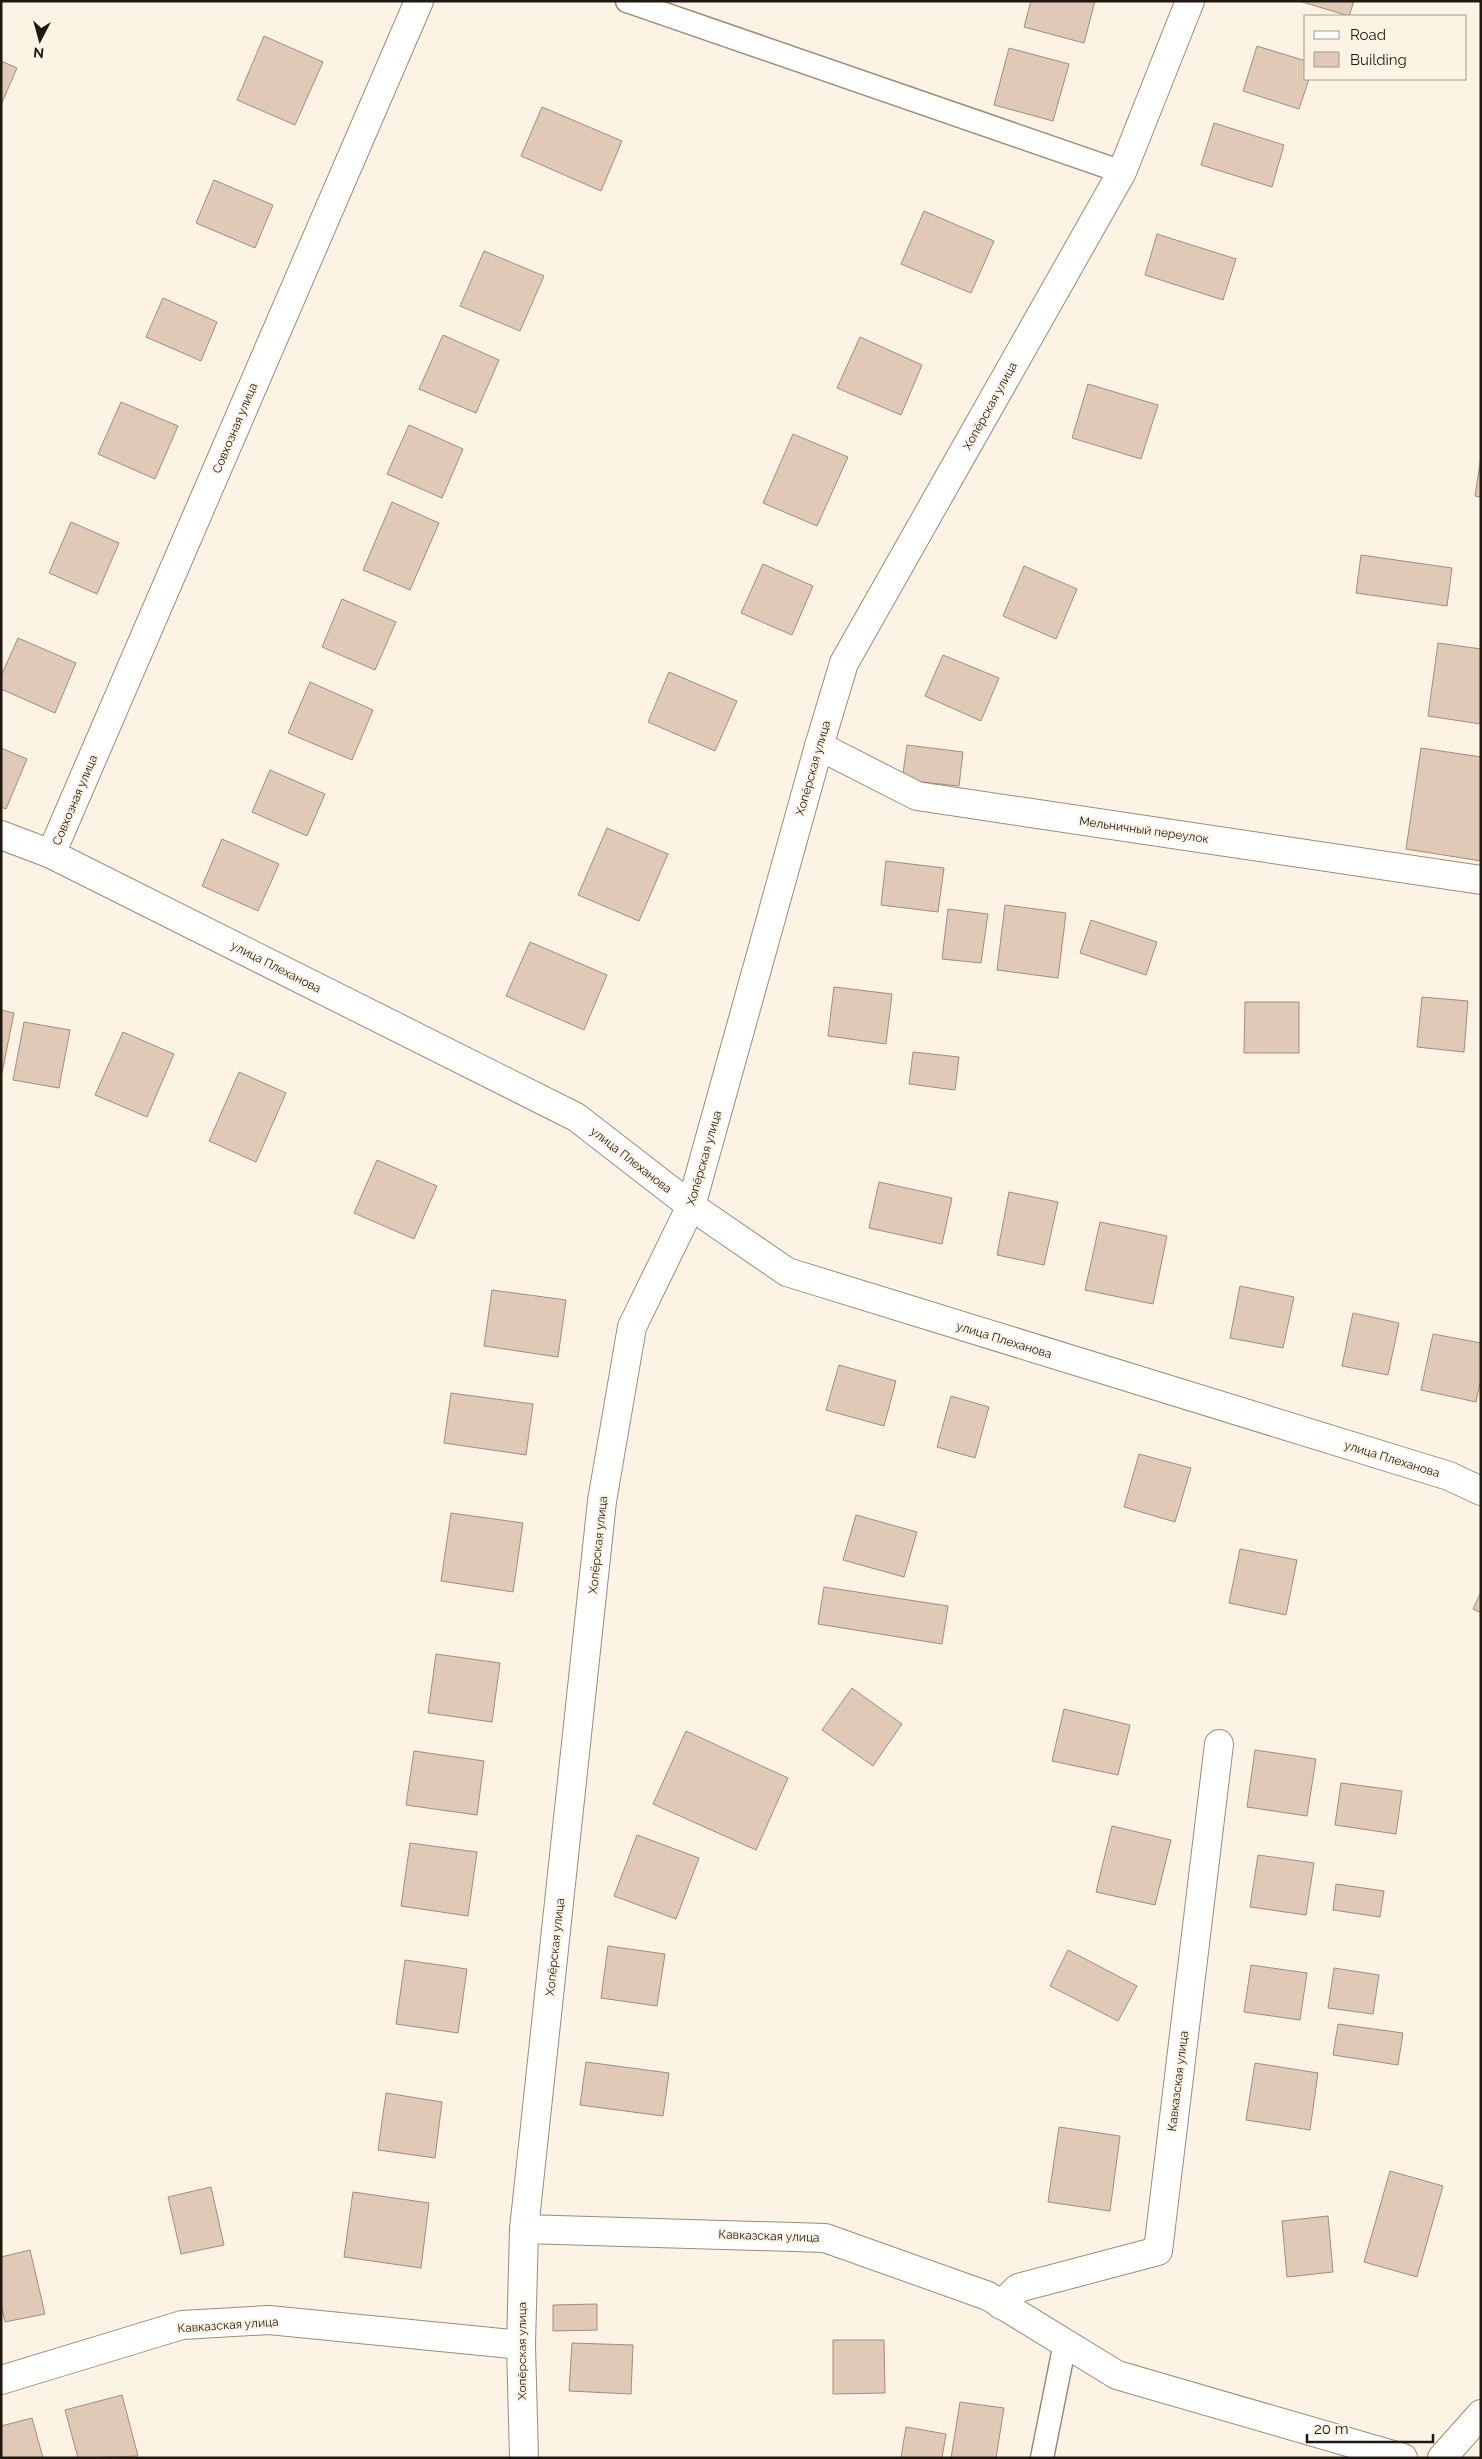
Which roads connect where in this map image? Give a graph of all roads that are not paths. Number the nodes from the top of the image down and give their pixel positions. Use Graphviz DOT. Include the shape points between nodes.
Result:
graph roads {
  1 [pos="419,1"];
  2 [pos="627,1"];
  3 [pos="1190,1"];
  4 [pos="1122,172"];
  5 [pos="819,746"];
  6 [pos="1,835"];
  7 [pos="51,854"];
  8 [pos="1481,880"];
  9 [pos="691,1206"];
  10 [pos="1481,1491"];
  11 [pos="1219,1744"];
  12 [pos="524,2229"];
  13 [pos="1001,2305"];
  14 [pos="1064,2343"];
  15 [pos="521,2345"];
  16 [pos="1,2380"];
  17 [pos="1481,2414"];
  18 [pos="524,2458"];
  19 [pos="1042,2458"];
  20 [pos="1403,2458"];
  21 [pos="1442,2458"];
  1 -- 7 [label="street, Совхозная улица"];
  2 -- 4 [label="lane"];
  3 -- 4 [label="street, Хопёрская улица"];
  4 -- 5 [label="street, Хопёрская улица" via="844,663"];
  5 -- 8 [label="street, Мельничный переулок" via="917,796"];
  5 -- 9 [label="street, Хопёрская улица"];
  6 -- 7 [label="street, улица Плеханова"];
  7 -- 9 [label="street, улица Плеханова" via="576,1117"];
  9 -- 10 [label="street, улица Плеханова" via="787,1272 1448,1476"];
  9 -- 12 [label="street, Хопёрская улица" via="632,1327 602,1501"];
  11 -- 13 [label="street, Кавказская улица" via="1158,2251 1018,2288"];
  12 -- 13 [label="street, Кавказская улица" via="825,2238 988,2296"];
  12 -- 15 [label="street, Хопёрская улица"];
  13 -- 14 [label="street, Кавказская улица"];
  14 -- 19 [label="lane"];
  14 -- 20 [label="street, Кавказская улица" via="1117,2375"];
  15 -- 16 [label="street, Кавказская улица" via="269,2320 182,2325"];
  15 -- 18 [label="street, Хопёрская улица"];
  17 -- 21 [label="street"];
}
